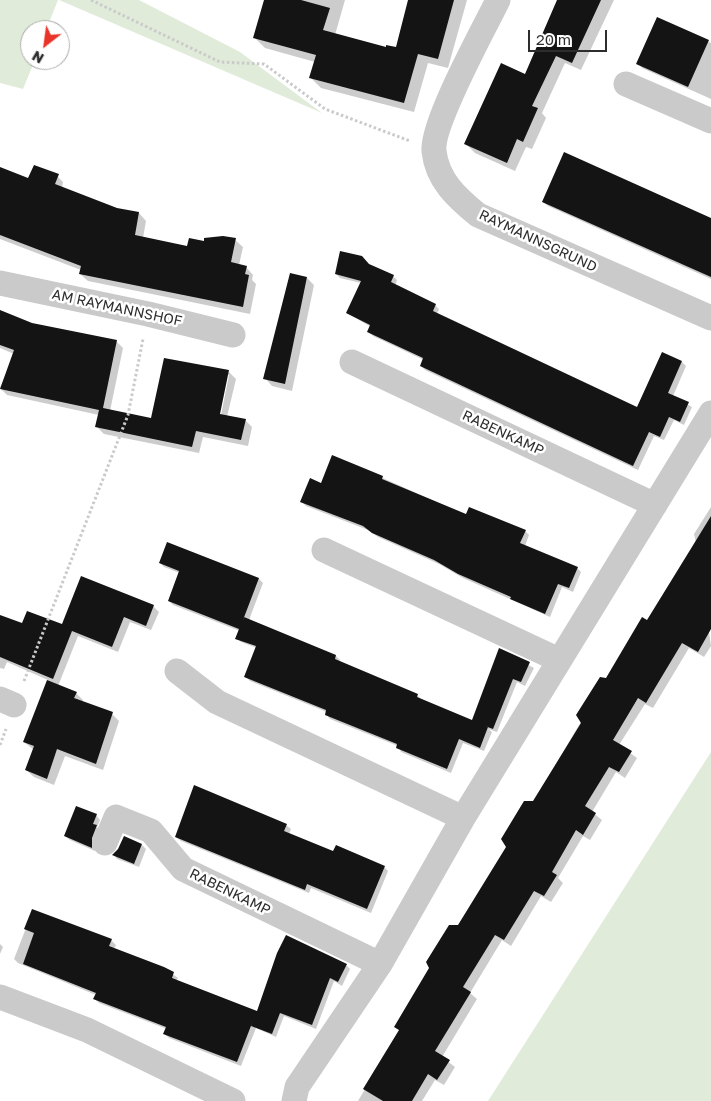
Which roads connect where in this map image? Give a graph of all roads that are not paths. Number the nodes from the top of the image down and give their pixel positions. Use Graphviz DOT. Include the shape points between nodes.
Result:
graph roads {
  1 [pos="498,0"];
  2 [pos="626,84"];
  3 [pos="711,121"];
  4 [pos="0,283"];
  5 [pos="711,318"];
  6 [pos="233,335"];
  7 [pos="352,362"];
  8 [pos="711,413"];
  9 [pos="655,505"];
  10 [pos="324,550"];
  11 [pos="559,660"];
  12 [pos="177,671"];
  13 [pos="463,818"];
  14 [pos="105,842"];
  15 [pos="380,964"];
  16 [pos="0,997"];
  17 [pos="233,1101"];
  18 [pos="294,1101"];
  1 -- 5 [label="street, RAYMANNSGRUND" via="438,126 434,150 441,176 456,197 478,215"];
  2 -- 3 [label="street"];
  4 -- 6 [label="street, AM RAYMANNSHOF"];
  7 -- 9 [label="street, RABENKAMP"];
  8 -- 9 [label="street"];
  9 -- 11 [label="street"];
  10 -- 11 [label="street"];
  11 -- 13 [label="street"];
  12 -- 13 [label="street" via="218,702"];
  13 -- 15 [label="street"];
  14 -- 15 [label="street, RABENKAMP" via="116,817 151,831 183,869"];
  15 -- 18 [label="street" via="297,1087"];
  16 -- 17 [label="street" via="87,1030"];
}
